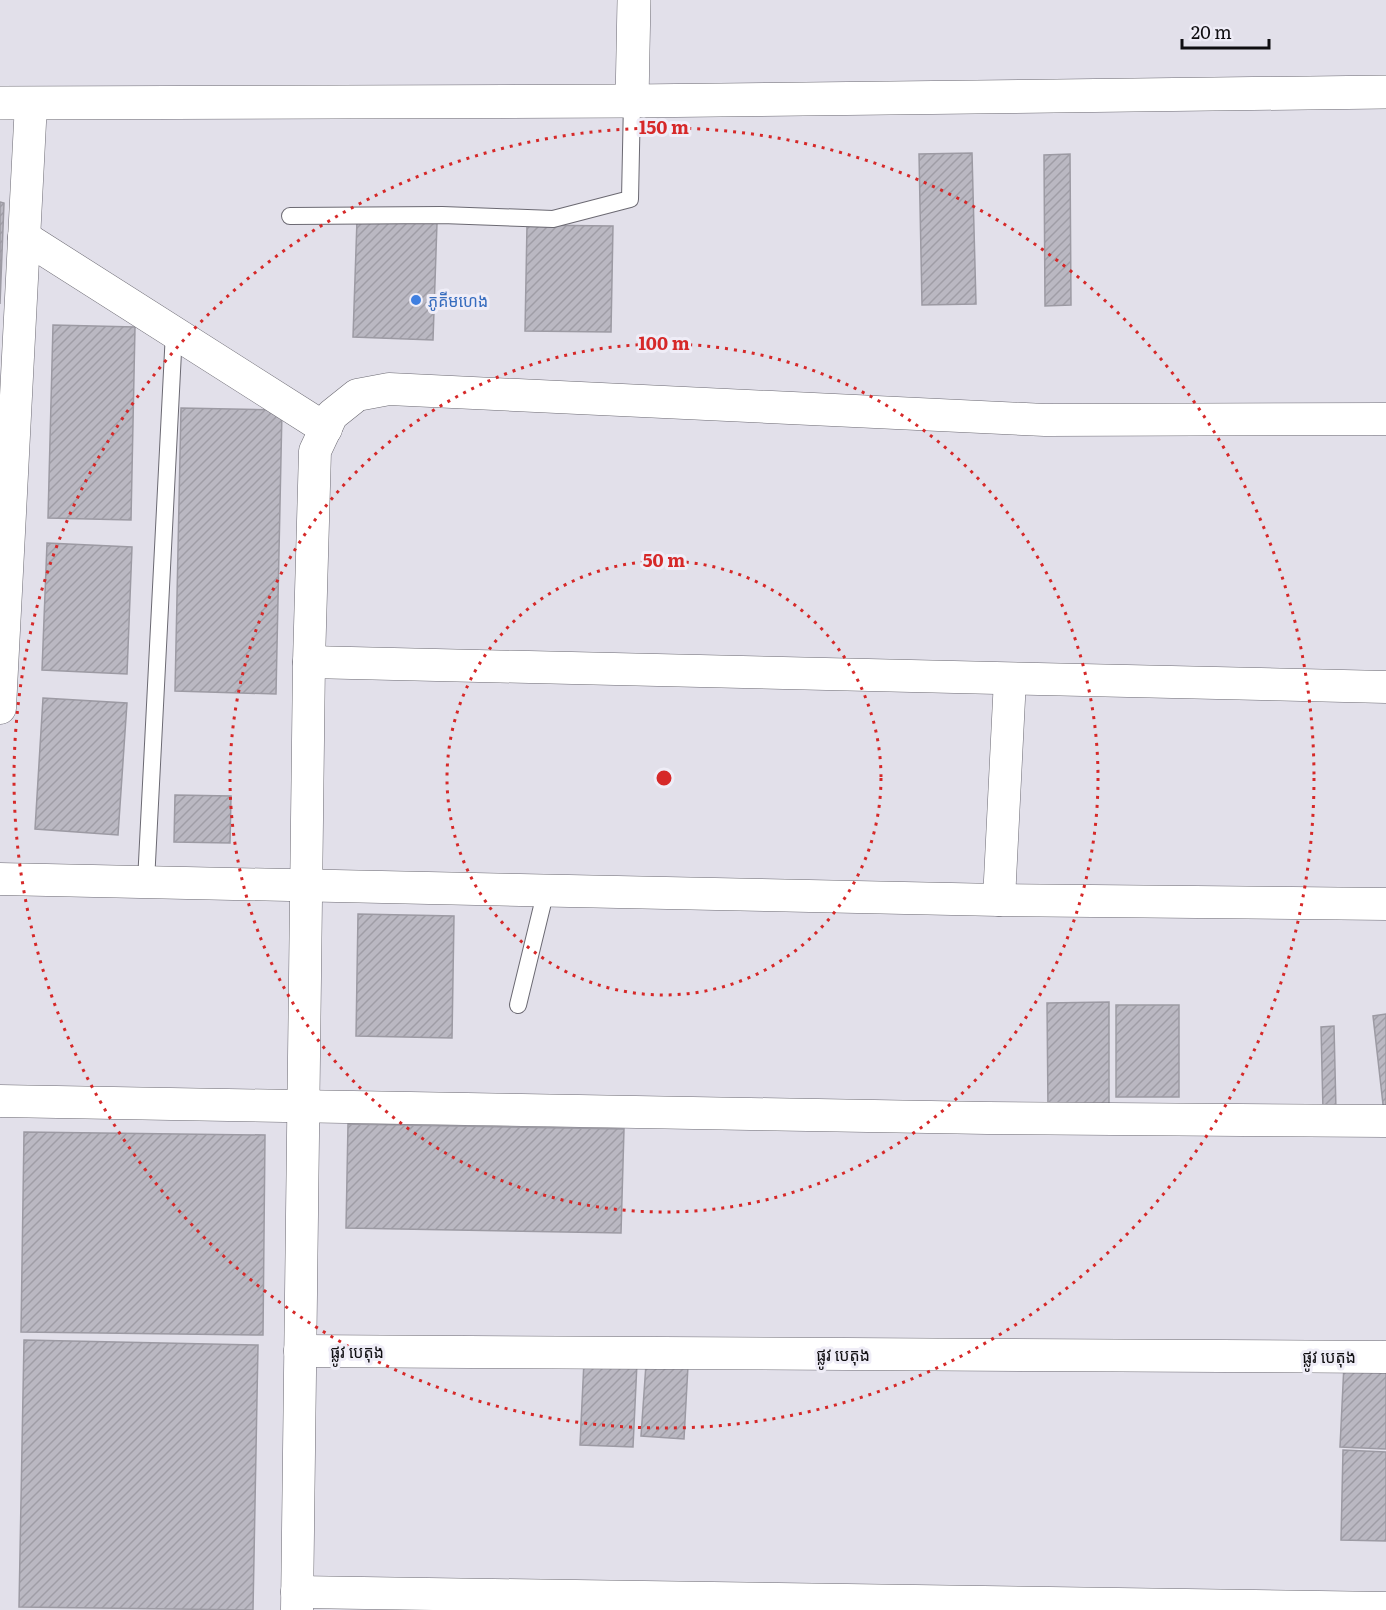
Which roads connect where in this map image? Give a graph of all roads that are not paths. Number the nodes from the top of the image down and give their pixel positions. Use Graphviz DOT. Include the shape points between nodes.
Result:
graph roads {
  1 [pos="634,0"];
  2 [pos="1386,92"];
  3 [pos="632,101"];
  4 [pos="16,103"];
  5 [pos="290,216"];
  6 [pos="24,237"];
  7 [pos="174,332"];
  8 [pos="1386,419"];
  9 [pos="326,429"];
  10 [pos="309,662"];
  11 [pos="1010,679"];
  12 [pos="1386,687"];
  13 [pos="0,708"];
  14 [pos="0,879"];
  15 [pos="146,882"];
  16 [pos="306,886"];
  17 [pos="546,890"];
  18 [pos="999,900"];
  19 [pos="1386,904"];
  20 [pos="518,1005"];
  21 [pos="0,1101"];
  22 [pos="303,1106"];
  23 [pos="1386,1121"];
  24 [pos="300,1351"];
  25 [pos="1386,1357"];
  26 [pos="297,1601"];
  27 [pos="1386,1608"];
  1 -- 3 [label="main road"];
  2 -- 3 [label="main road"];
  3 -- 4 [label="main road"];
  3 -- 5 [label="lane" via="630,199 553,219"];
  4 -- 6 [label="street"];
  6 -- 7 [label="street"];
  6 -- 13 [label="street"];
  7 -- 9 [label="street"];
  7 -- 15 [label="lane"];
  8 -- 9 [label="street" via="1045,420 390,388 357,395 332,415"];
  9 -- 10 [label="street" via="315,451"];
  10 -- 11 [label="street"];
  10 -- 16 [label="street"];
  11 -- 12 [label="street"];
  11 -- 18 [label="street"];
  14 -- 15 [label="street"];
  15 -- 16 [label="street"];
  16 -- 17 [label="street"];
  16 -- 22 [label="street"];
  17 -- 18 [label="street"];
  17 -- 20 [label="lane"];
  18 -- 19 [label="street"];
  21 -- 22 [label="street"];
  22 -- 23 [label="street"];
  22 -- 24 [label="street"];
  24 -- 25 [label="street, ផ្លូវ បេតុង"];
  24 -- 26 [label="street"];
  26 -- 27 [label="street"];
}
